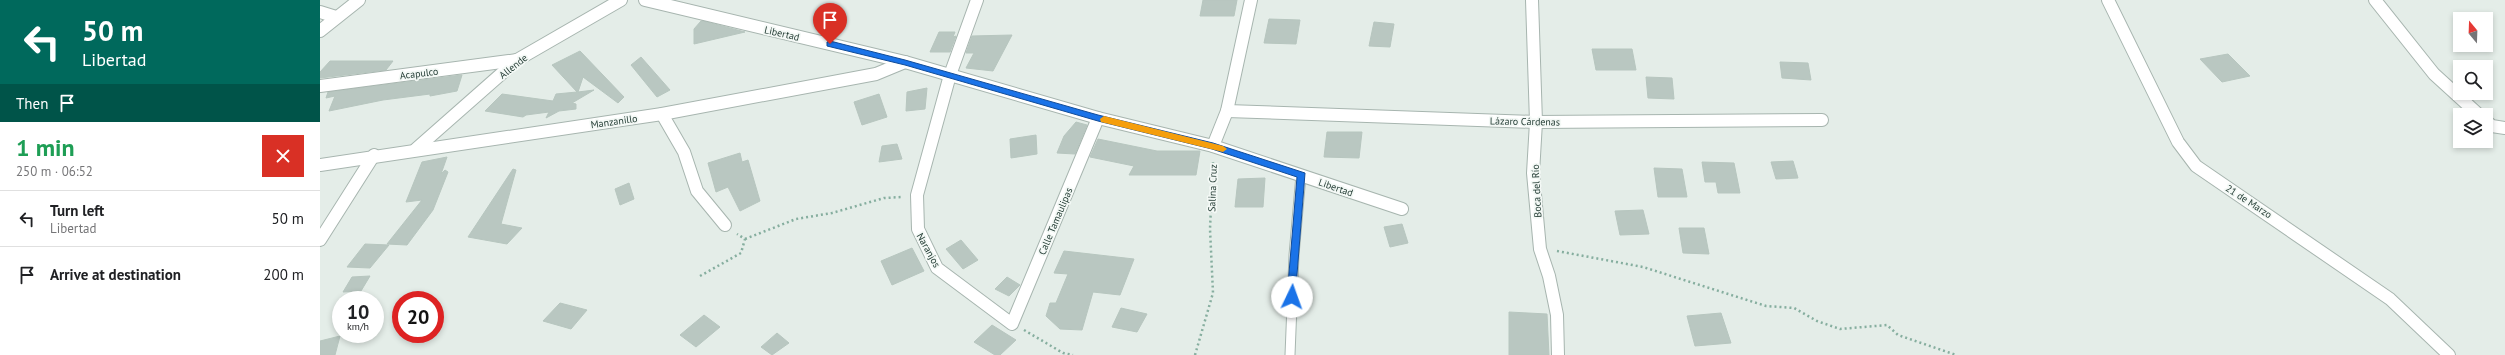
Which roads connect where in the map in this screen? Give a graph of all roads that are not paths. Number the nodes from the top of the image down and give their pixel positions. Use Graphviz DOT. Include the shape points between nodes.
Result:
graph roads {
  1 [pos="359,0"];
  2 [pos="621,0"];
  3 [pos="645,0"];
  4 [pos="978,0"];
  5 [pos="1252,0"];
  6 [pos="1532,0"];
  7 [pos="2108,0"];
  8 [pos="2375,0"];
  9 [pos="681,4"];
  10 [pos="320,12"];
  11 [pos="336,17"];
  12 [pos="320,31"];
  13 [pos="517,60"];
  14 [pos="905,62"];
  15 [pos="950,75"];
  16 [pos="320,86"];
  17 [pos="2471,108"];
  18 [pos="1227,111"];
  19 [pos="662,114"];
  20 [pos="1098,118"];
  21 [pos="1822,120"];
  22 [pos="1536,122"];
  23 [pos="2493,125"];
  24 [pos="2505,128"];
  25 [pos="1213,146"];
  26 [pos="416,149"];
  27 [pos="374,156"];
  28 [pos="320,165"];
  29 [pos="1301,175"];
  30 [pos="1402,209"];
  31 [pos="725,225"];
  32 [pos="320,240"];
  33 [pos="1012,324"];
  34 [pos="1290,355"];
  35 [pos="1558,355"];
  36 [pos="2449,355"];
  1 -- 11 [label="street"];
  2 -- 13 [label="street, Allende"];
  3 -- 9 [label="street, Libertad"];
  4 -- 15 [label="street, Naranjos"];
  5 -- 18 [label="street"];
  6 -- 22 [label="street, Boca del Río"];
  7 -- 36 [label="street, 21 de Marzo" via="2178,142 2196,166 2390,299"];
  8 -- 17 [label="street" via="2434,74"];
  9 -- 14 [label="street, Libertad"];
  10 -- 11 [label="street"];
  11 -- 12 [label="street"];
  13 -- 16 [label="street, Acapulco"];
  13 -- 26 [label="street, Allende"];
  14 -- 15 [label="street, Libertad"];
  14 -- 19 [label="street, Manzanillo" via="876,74"];
  15 -- 20 [label="street, Libertad"];
  15 -- 33 [label="street, Naranjos" via="917,195 918,229 937,268"];
  18 -- 22 [label="street, Lázaro Cárdenas"];
  18 -- 25 [label="street"];
  19 -- 26 [label="street, Manzanillo"];
  19 -- 31 [label="street" via="684,152 697,191"];
  20 -- 25 [label="street, Libertad"];
  20 -- 33 [label="street, Calle Tamaulipas"];
  21 -- 22 [label="street, Lázaro Cárdenas"];
  22 -- 35 [label="street, Boca del Río" via="1533,173 1540,249 1557,315"];
  23 -- 24 [label="street"];
  25 -- 29 [label="street, Libertad"];
  26 -- 27 [label="street, Manzanillo"];
  27 -- 28 [label="street, Manzanillo"];
  27 -- 32 [label="street"];
  29 -- 30 [label="street, Libertad"];
  29 -- 34 [label="lane" via="1294,255"];
}
